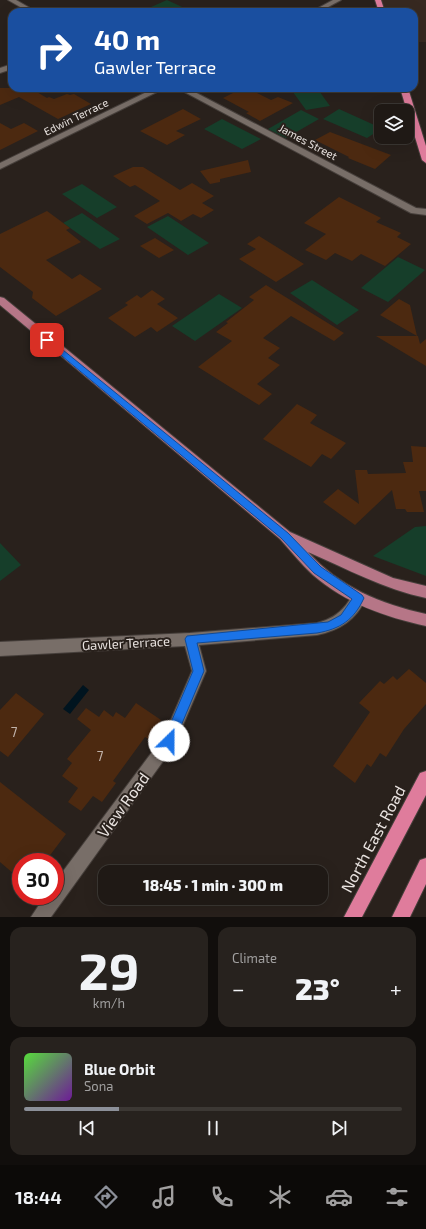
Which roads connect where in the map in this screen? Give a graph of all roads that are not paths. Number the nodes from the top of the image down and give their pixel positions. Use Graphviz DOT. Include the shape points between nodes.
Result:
graph roads {
  1 [pos="11,0"];
  2 [pos="338,0"];
  3 [pos="26,8"];
  4 [pos="322,8"];
  5 [pos="153,92"];
  6 [pos="189,92"];
  7 [pos="405,92"];
  8 [pos="426,160"];
  9 [pos="0,166"];
  10 [pos="426,212"];
  11 [pos="0,300"];
  12 [pos="284,535"];
  13 [pos="426,592"];
  14 [pos="359,598"];
  15 [pos="408,616"];
  16 [pos="426,620"];
  17 [pos="426,628"];
  18 [pos="190,639"];
  19 [pos="0,649"];
  20 [pos="426,779"];
  21 [pos="426,866"];
  22 [pos="40,917"];
  23 [pos="353,917"];
  24 [pos="401,917"];
  1 -- 3 [label="street"];
  2 -- 4 [label="street"];
  5 -- 9 [label="street, Edwin Terrace"];
  6 -- 10 [label="street, James Street" via="414,210"];
  7 -- 8 [label="highway"];
  11 -- 12 [label="main road"];
  12 -- 13 [label="main road" via="390,583"];
  12 -- 14 [label="main road" via="318,570"];
  14 -- 15 [label="main road"];
  14 -- 18 [label="street, Gawler Terrace" via="344,618 330,626"];
  15 -- 16 [label="main road"];
  15 -- 17 [label="main road"];
  18 -- 19 [label="street, Gawler Terrace"];
  18 -- 22 [label="street, View Road" via="199,671 169,741"];
  20 -- 23 [label="highway, North East Road"];
  21 -- 24 [label="highway"];
}
